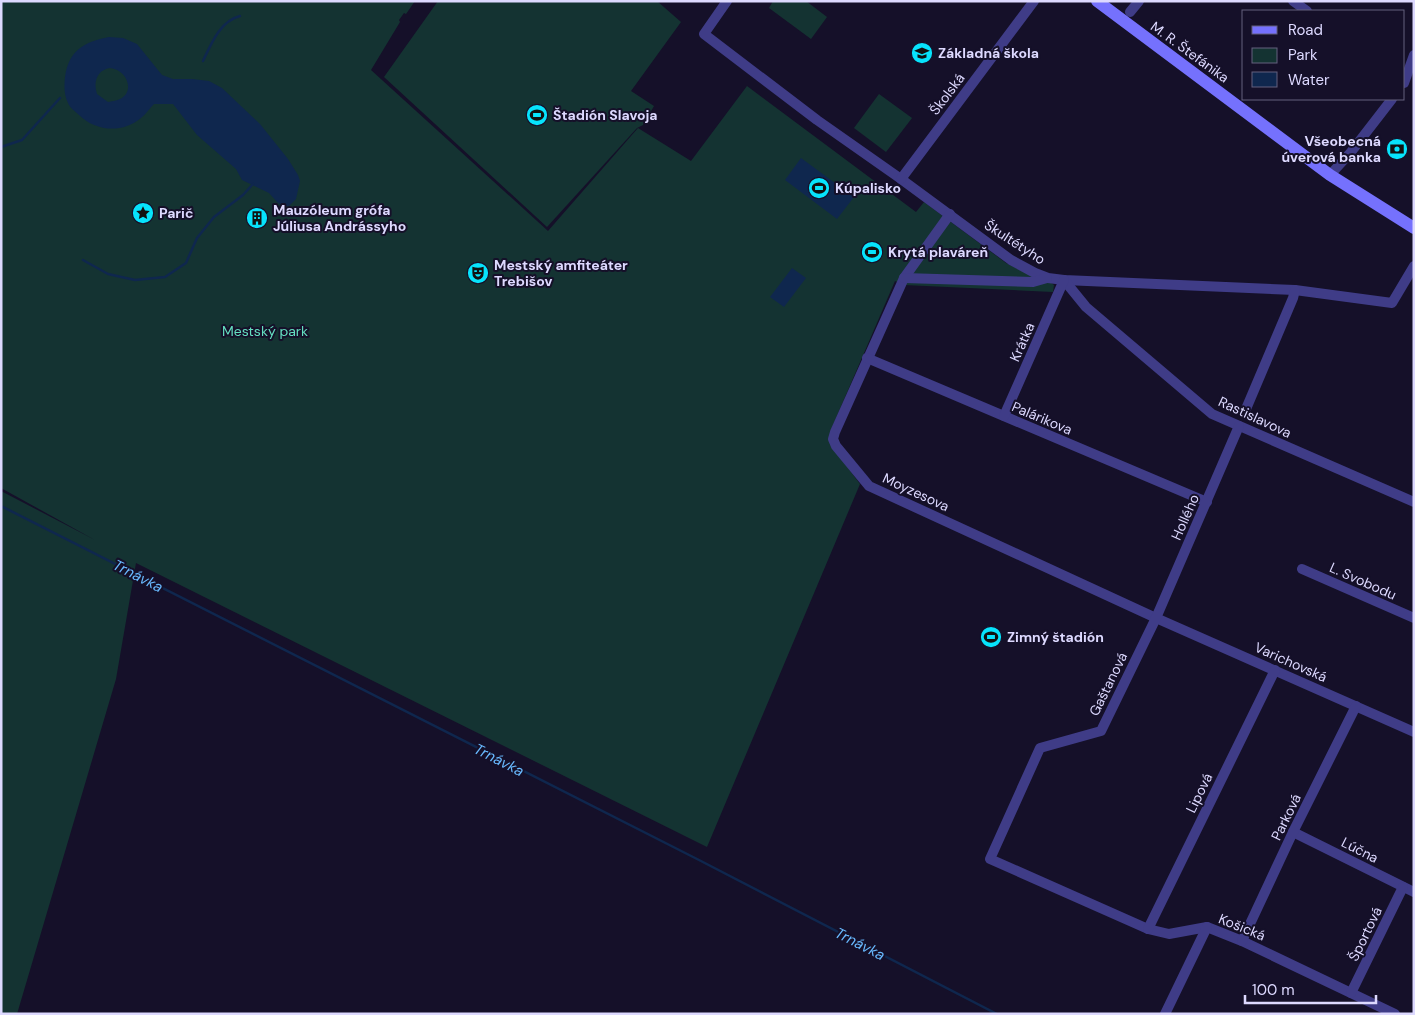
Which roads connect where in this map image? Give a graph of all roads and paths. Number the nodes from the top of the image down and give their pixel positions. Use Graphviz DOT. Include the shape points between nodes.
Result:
graph roads {
  1 [pos="727,1"];
  2 [pos="1034,1"];
  3 [pos="1096,1"];
  4 [pos="1139,1"];
  5 [pos="1293,1"];
  6 [pos="1305,10"];
  7 [pos="1130,12"];
  8 [pos="1414,55"];
  9 [pos="1405,79"];
  10 [pos="1391,100"];
  11 [pos="1330,175"];
  12 [pos="901,179"];
  13 [pos="950,214"];
  14 [pos="1414,228"];
  15 [pos="1414,266"];
  16 [pos="904,278"];
  17 [pos="1048,278"];
  18 [pos="1064,280"];
  19 [pos="1295,290"];
  20 [pos="867,358"];
  21 [pos="1246,409"];
  22 [pos="1004,416"];
  23 [pos="1239,426"];
  24 [pos="1206,502"];
  25 [pos="1414,502"];
  26 [pos="1302,569"];
  27 [pos="1156,618"];
  28 [pos="1414,618"];
  29 [pos="1275,670"];
  30 [pos="1356,706"];
  31 [pos="1414,732"];
  32 [pos="1293,832"];
  33 [pos="990,859"];
  34 [pos="1403,887"];
  35 [pos="1414,892"];
  36 [pos="1207,928"];
  37 [pos="1148,929"];
  38 [pos="1242,941"];
  39 [pos="1351,993"];
  40 [pos="1165,1014"];
  41 [pos="1394,1014"];
  1 -- 12 [label="street, Škultétyho" via="704,34 816,120"];
  2 -- 12 [label="street, Školská"];
  3 -- 11 [label="street, M. R. Štefánika"];
  4 -- 7 [label="street"];
  5 -- 6 [label="street"];
  8 -- 9 [label="street"];
  10 -- 11 [label="street"];
  11 -- 14 [label="street, M. R. Štefánika"];
  12 -- 13 [label="street, Škultétyho"];
  13 -- 16 [label="street, Moyzesova"];
  13 -- 17 [label="street, Škultétyho" via="1011,260"];
  15 -- 19 [label="street, Škultétyho" via="1392,303"];
  16 -- 17 [label="street" via="1033,282"];
  16 -- 20 [label="street, Moyzesova"];
  17 -- 18 [label="street, Škultétyho"];
  18 -- 19 [label="street, Škultétyho"];
  18 -- 22 [label="street, Krátka"];
  18 -- 23 [label="street, Rastislavova" via="1086,307 1212,414"];
  19 -- 21 [label="street"];
  20 -- 22 [label="street, Palárikova"];
  20 -- 27 [label="street, Moyzesova" via="833,439 869,486"];
  22 -- 24 [label="street, Palárikova"];
  23 -- 24 [label="street, Hollého"];
  23 -- 25 [label="street, Rastislavova"];
  24 -- 27 [label="street, Hollého"];
  26 -- 28 [label="street, L. Svobodu"];
  27 -- 29 [label="street, Varichovská"];
  27 -- 33 [label="street, Gaštanová" via="1101,732 1040,748"];
  29 -- 30 [label="street, Varichovská"];
  29 -- 37 [label="street, Lipová"];
  30 -- 31 [label="street, Varichovská"];
  30 -- 32 [label="street, Parková"];
  32 -- 34 [label="street, Lúčna"];
  32 -- 38 [label="street, Parková"];
  33 -- 37 [label="street, Košická"];
  34 -- 35 [label="street, Lúčna"];
  34 -- 39 [label="street, Športová"];
  36 -- 37 [label="street, Košická" via="1169,934"];
  36 -- 38 [label="street, Košická"];
  36 -- 40 [label="street"];
  38 -- 39 [label="street, Košická"];
  39 -- 41 [label="street, Košická"];
}
